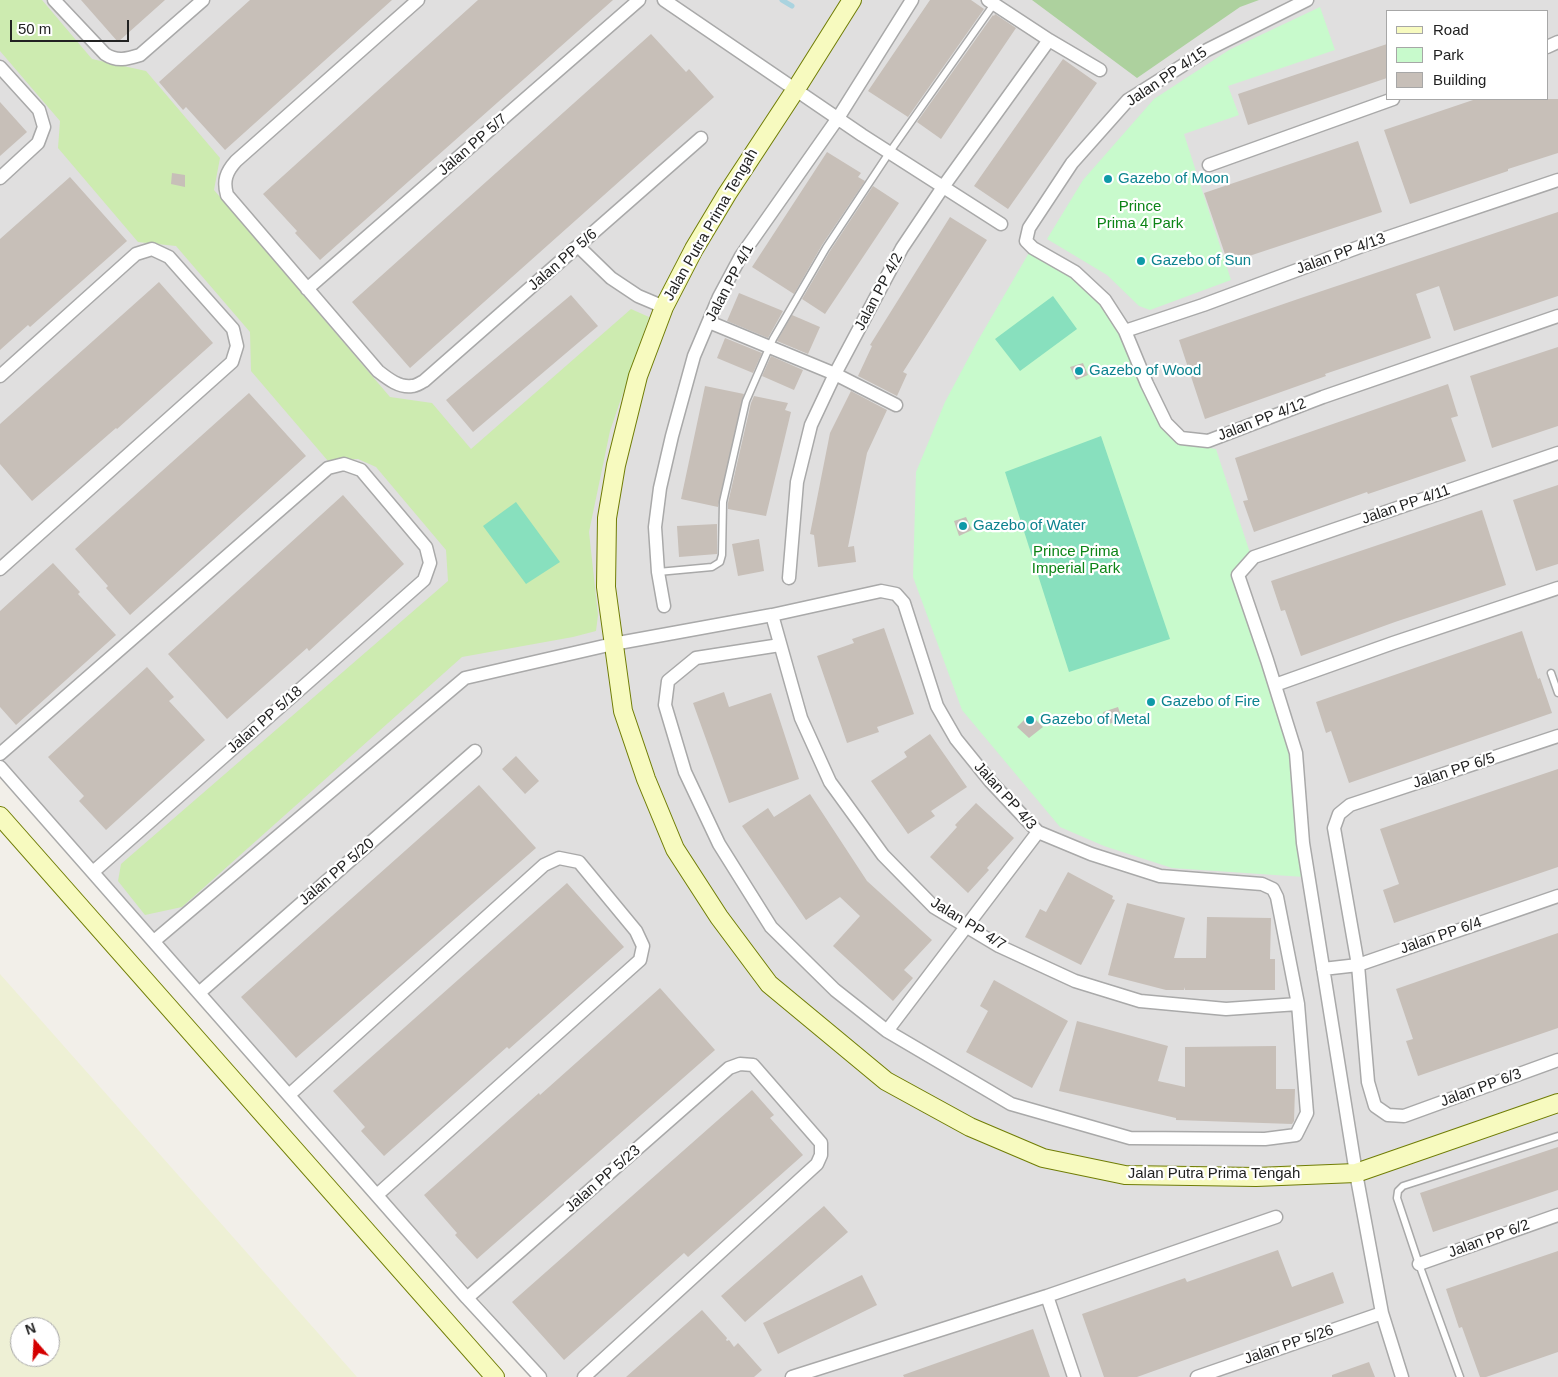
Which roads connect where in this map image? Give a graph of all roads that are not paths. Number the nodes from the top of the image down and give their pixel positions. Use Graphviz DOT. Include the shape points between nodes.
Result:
graph roads {
  1 [pos="54,0"];
  2 [pos="203,0"];
  3 [pos="418,0"];
  4 [pos="639,0"];
  5 [pos="664,0"];
  6 [pos="852,0"];
  7 [pos="912,0"];
  8 [pos="1307,0"];
  9 [pos="991,2"];
  10 [pos="1049,40"];
  11 [pos="0,67"];
  12 [pos="1100,70"];
  13 [pos="796,89"];
  14 [pos="1390,100"];
  15 [pos="838,118"];
  16 [pos="701,138"];
  17 [pos="889,153"];
  18 [pos="1209,164"];
  19 [pos="0,178"];
  20 [pos="1558,180"];
  21 [pos="943,187"];
  22 [pos="1001,224"];
  23 [pos="1026,241"];
  24 [pos="578,246"];
  25 [pos="308,289"];
  26 [pos="664,307"];
  27 [pos="1558,316"];
  28 [pos="709,322"];
  29 [pos="1125,331"];
  30 [pos="770,347"];
  31 [pos="835,374"];
  32 [pos="0,376"];
  33 [pos="896,405"];
  34 [pos="1558,453"];
  35 [pos="0,569"];
  36 [pos="658,572"];
  37 [pos="789,578"];
  38 [pos="1558,588"];
  39 [pos="664,606"];
  40 [pos="772,615"];
  41 [pos="613,644"];
  42 [pos="780,645"];
  43 [pos="1551,673"];
  44 [pos="1275,685"];
  45 [pos="1558,693"];
  46 [pos="1558,736"];
  47 [pos="475,751"];
  48 [pos="0,754"];
  49 [pos="0,767"];
  50 [pos="0,816"];
  51 [pos="1038,832"];
  52 [pos="93,872"];
  53 [pos="1558,896"];
  54 [pos="966,926"];
  55 [pos="154,941"];
  56 [pos="1358,964"];
  57 [pos="1323,969"];
  58 [pos="199,993"];
  59 [pos="1298,1004"];
  60 [pos="887,1031"];
  61 [pos="1558,1060"];
  62 [pos="289,1095"];
  63 [pos="1558,1103"];
  64 [pos="1558,1136"];
  65 [pos="1356,1172"];
  66 [pos="377,1195"];
  67 [pos="1558,1214"];
  68 [pos="1276,1217"];
  69 [pos="1419,1264"];
  70 [pos="1047,1296"];
  71 [pos="467,1298"];
  72 [pos="1382,1313"];
  73 [pos="495,1377"];
  74 [pos="540,1377"];
  75 [pos="584,1377"];
  76 [pos="792,1377"];
  77 [pos="1074,1377"];
  78 [pos="1196,1377"];
  79 [pos="1402,1377"];
  80 [pos="1460,1377"];
  1 -- 2 [label="street" via="105,54 114,59 140,55"];
  3 -- 25 [label="street" via="229,168 224,185 227,195"];
  4 -- 25 [label="street, Jalan PP 5/7"];
  5 -- 13 [label="street"];
  6 -- 13 [label="street, Jalan Putra Prima Tengah"];
  7 -- 15 [label="street, Jalan PP 4/1"];
  8 -- 23 [label="street, Jalan PP 4/15" via="1206,50 1128,100 1072,163 1028,228"];
  9 -- 10 [label="street"];
  9 -- 17 [label="lane"];
  10 -- 12 [label="street"];
  10 -- 21 [label="street, Jalan PP 4/2"];
  11 -- 19 [label="street" via="40,110 44,127 38,143"];
  13 -- 15 [label="street"];
  13 -- 26 [label="street, Jalan Putra Prima Tengah" via="727,194"];
  14 -- 18 [label="street"];
  15 -- 17 [label="street"];
  15 -- 28 [label="street, Jalan PP 4/1" via="741,256"];
  16 -- 24 [label="street, Jalan PP 5/6"];
  17 -- 21 [label="street"];
  17 -- 30 [label="lane" via="826,248"];
  20 -- 29 [label="street, Jalan PP 4/13"];
  21 -- 22 [label="street"];
  21 -- 31 [label="street, Jalan PP 4/2" via="902,248"];
  23 -- 29 [label="street, Jalan PP 4/12" via="1075,272 1105,300"];
  24 -- 25 [label="street, Jalan PP 5/6" via="424,381 412,386 389,380 378,371"];
  24 -- 26 [label="street" via="611,278 638,296"];
  26 -- 41 [label="street, Jalan Putra Prima Tengah" via="638,376 616,465 607,518 606,588"];
  27 -- 29 [label="street, Jalan PP 4/12" via="1323,397 1208,441 1181,438 1166,423"];
  28 -- 30 [label="street"];
  28 -- 36 [label="street, Jalan PP 4/1" via="694,356 660,488 655,528"];
  30 -- 31 [label="street"];
  30 -- 36 [label="lane" via="746,401 723,502 720,562 712,567"];
  31 -- 33 [label="street"];
  31 -- 37 [label="street, Jalan PP 4/2" via="811,426 797,482"];
  32 -- 35 [label="street" via="136,254 152,249 169,256 234,329 237,346 232,362"];
  34 -- 44 [label="street, Jalan PP 4/11" via="1254,557 1238,575"];
  36 -- 39 [label="street, Jalan PP 4/1"];
  38 -- 44 [label="street"];
  40 -- 41 [label="street"];
  40 -- 42 [label="street, Jalan PP 4/7"];
  40 -- 51 [label="street, Jalan PP 4/3" via="881,591 896,594 904,603 937,706 956,739"];
  41 -- 55 [label="street" via="465,678"];
  41 -- 65 [label="street, Jalan Putra Prima Tengah" via="623,711 674,849 769,984 886,1081 970,1127 1043,1158 1125,1175 1256,1177"];
  42 -- 54 [label="street, Jalan PP 4/7" via="801,718 830,782 883,855 934,907"];
  42 -- 60 [label="street" via="696,658 668,681 665,705 685,772 719,844 771,927 835,990"];
  43 -- 45 [label="lane"];
  44 -- 57 [label="street" via="1296,753 1303,843"];
  46 -- 56 [label="street, Jalan PP 6/5" via="1350,805 1339,814 1334,828"];
  47 -- 58 [label="street, Jalan PP 5/20"];
  48 -- 52 [label="street, Jalan PP 5/18" via="328,468 344,464 361,470 426,547 430,563 424,580"];
  49 -- 52 [label="street"];
  50 -- 73 [label="street"];
  51 -- 54 [label="street"];
  51 -- 59 [label="street, Jalan PP 4/3" via="1091,854 1160,876 1262,884 1273,889"];
  52 -- 55 [label="street"];
  53 -- 56 [label="street, Jalan PP 6/4"];
  54 -- 59 [label="street, Jalan PP 4/7" via="999,946 1075,981 1140,1002 1226,1009"];
  54 -- 60 [label="street"];
  55 -- 58 [label="street"];
  56 -- 57 [label="street, Jalan PP 6/4"];
  56 -- 61 [label="street, Jalan PP 6/3" via="1368,1082 1375,1106 1388,1115 1404,1116"];
  57 -- 65 [label="street"];
  58 -- 62 [label="street"];
  59 -- 60 [label="street" via="1307,1112 1296,1135 1265,1139 1130,1138 1011,1104"];
  62 -- 66 [label="street"];
  62 -- 66 [label="street" via="544,865 559,858 579,862 636,931 643,946 640,960"];
  63 -- 65 [label="street, Jalan Putra Prima Tengah"];
  64 -- 69 [label="lane" via="1403,1186 1397,1198"];
  65 -- 72 [label="street"];
  66 -- 71 [label="street"];
  67 -- 69 [label="street, Jalan PP 6/2"];
  68 -- 70 [label="street"];
  69 -- 80 [label="lane"];
  70 -- 76 [label="street"];
  70 -- 77 [label="street"];
  71 -- 74 [label="street"];
  71 -- 75 [label="street, Jalan PP 5/23" via="729,1068 740,1064 753,1065 821,1143 817,1164"];
  72 -- 78 [label="street, Jalan PP 5/26"];
  72 -- 79 [label="street"];
}
